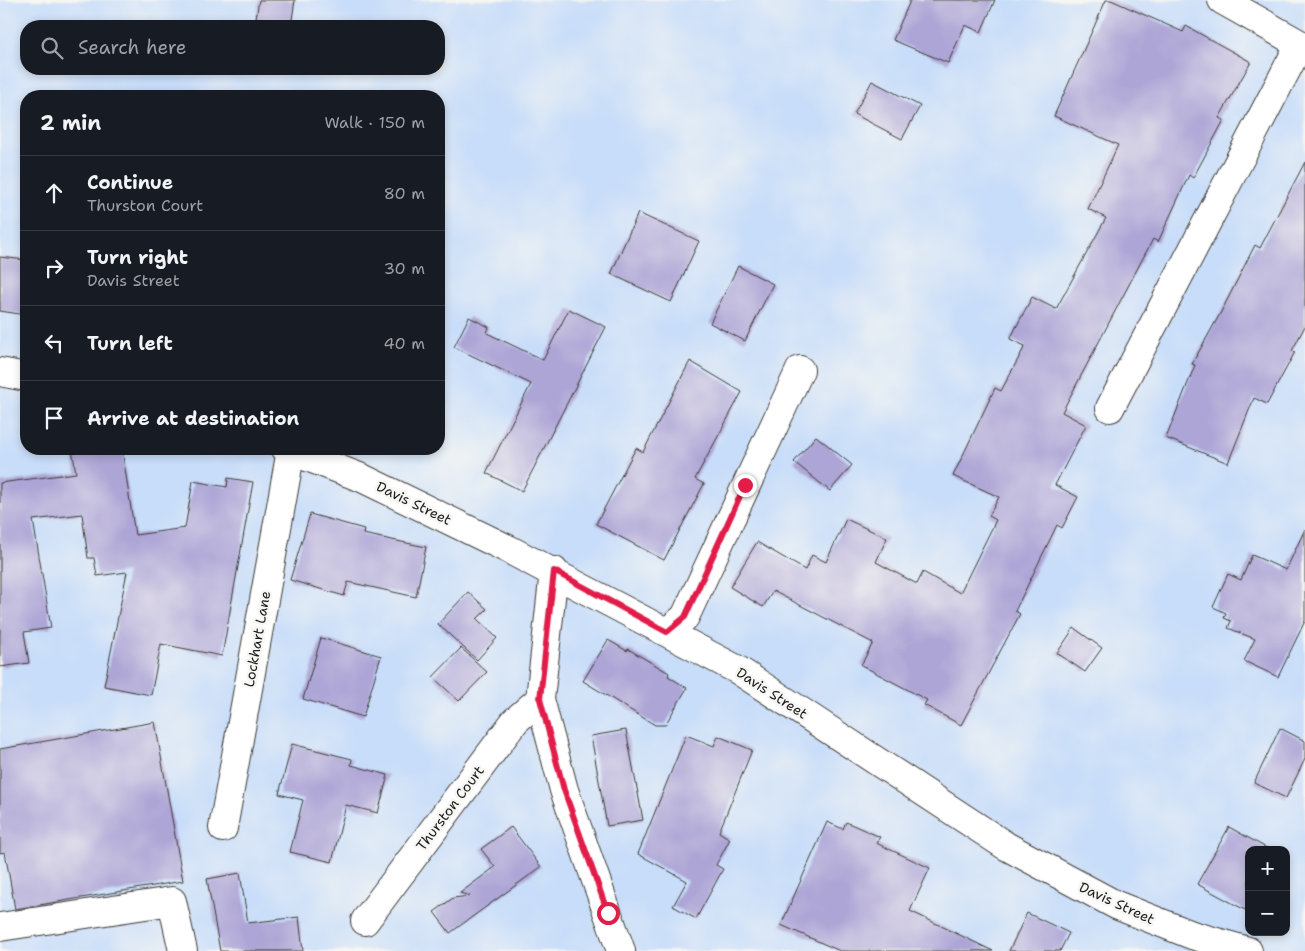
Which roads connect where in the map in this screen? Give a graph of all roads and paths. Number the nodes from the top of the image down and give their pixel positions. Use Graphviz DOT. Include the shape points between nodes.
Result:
graph roads {
  1 [pos="1222,0"];
  2 [pos="1303,45"];
  3 [pos="800,370"];
  4 [pos="0,372"];
  5 [pos="20,376"];
  6 [pos="1110,408"];
  7 [pos="287,455"];
  8 [pos="301,455"];
  9 [pos="554,571"];
  10 [pos="667,632"];
  11 [pos="540,699"];
  12 [pos="224,828"];
  13 [pos="365,921"];
  14 [pos="0,927"];
  15 [pos="183,951"];
  16 [pos="621,951"];
  17 [pos="1248,951"];
  1 -- 2 [label="street"];
  2 -- 6 [label="street"];
  3 -- 10 [label="street" via="685,617"];
  4 -- 5 [label="street"];
  7 -- 12 [label="street, Lockhart Lane"];
  8 -- 9 [label="street, Davis Street" via="362,478"];
  9 -- 10 [label="street, Davis Street"];
  9 -- 11 [label="street"];
  10 -- 17 [label="street, Davis Street" via="762,685 1006,846 1116,905 1192,935"];
  11 -- 13 [label="street, Thurston Court" via="515,721"];
  11 -- 16 [label="street" via="564,790"];
  14 -- 15 [label="street" via="172,901"];
}
